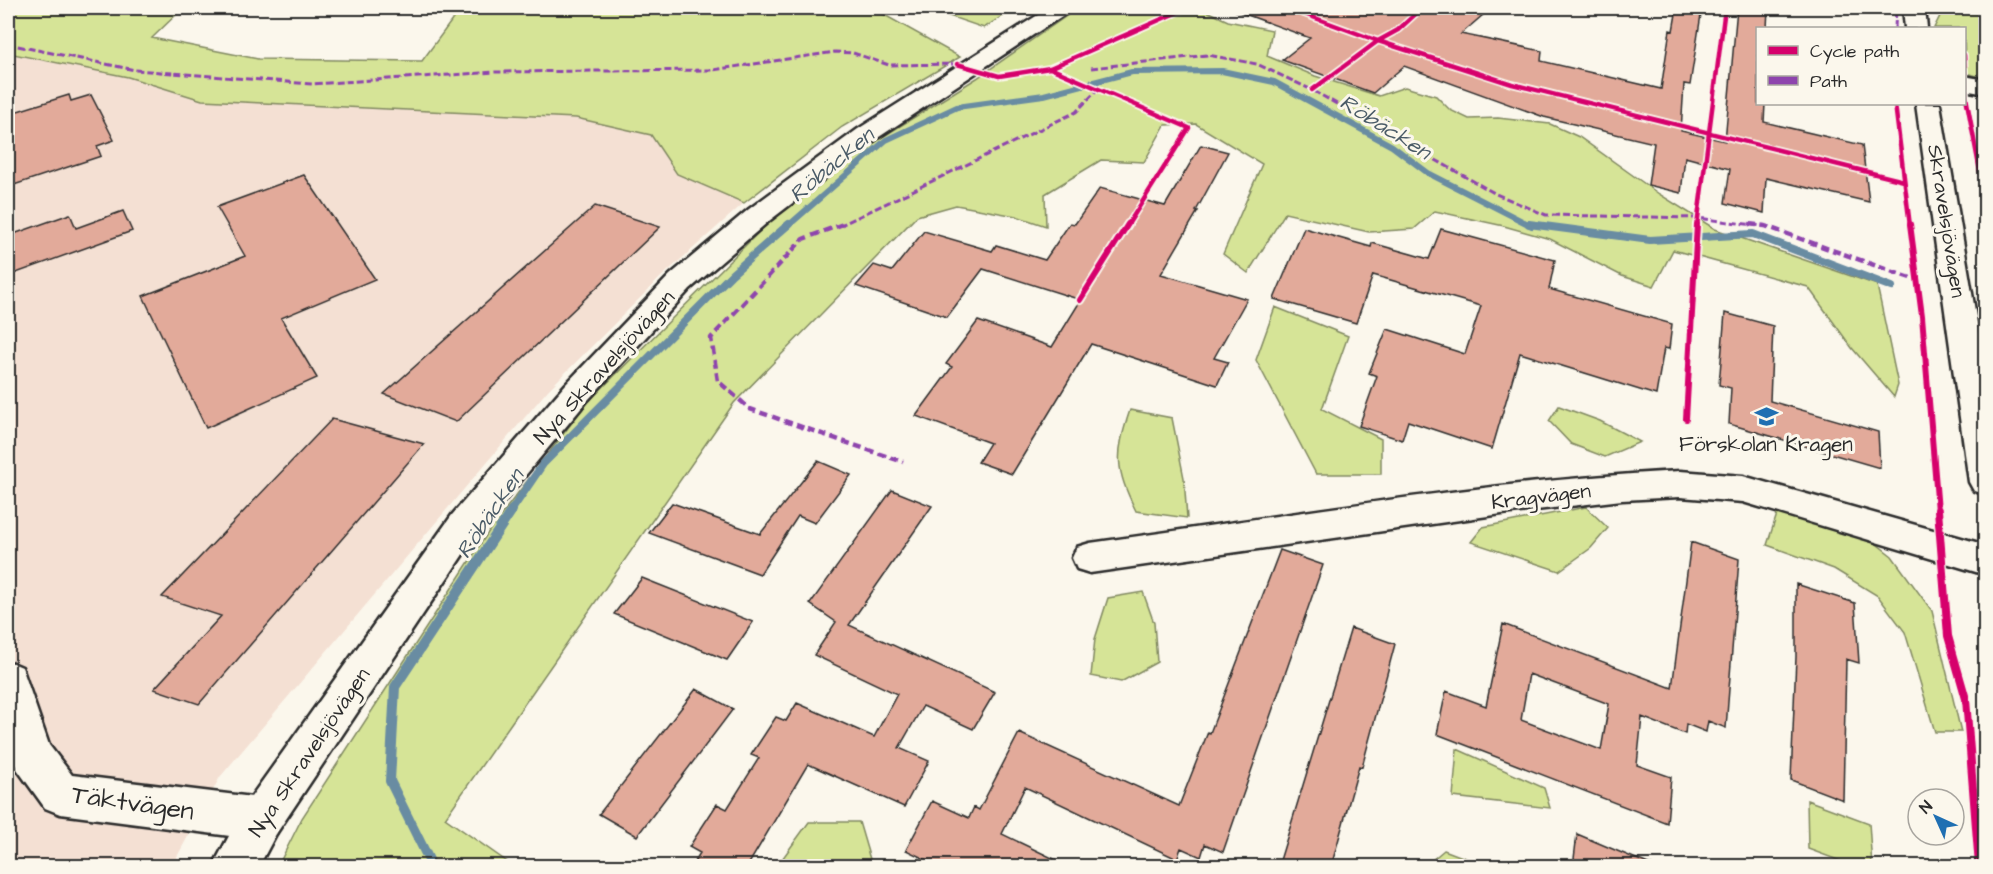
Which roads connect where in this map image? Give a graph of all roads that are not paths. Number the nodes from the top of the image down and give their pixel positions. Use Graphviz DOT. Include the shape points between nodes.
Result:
graph roads {
  1 [pos="1063,8"];
  2 [pos="1914,8"];
  3 [pos="1916,27"];
  4 [pos="1966,82"];
  5 [pos="1986,87"];
  6 [pos="1928,105"];
  7 [pos="1975,348"];
  8 [pos="1986,482"];
  9 [pos="1090,558"];
  10 [pos="1986,560"];
  11 [pos="8,679"];
  12 [pos="261,819"];
  13 [pos="236,867"];
  1 -- 12 [label="street, Nya Skravelsjövägen" via="867,134 759,215 680,282 578,392 464,525"];
  2 -- 3 [label="street"];
  4 -- 5 [label="street"];
  6 -- 7 [label="street, Skravelsjövägen"];
  7 -- 8 [label="street, Skravelsjövägen"];
  9 -- 10 [label="street, Kragvägen" via="1502,500 1680,484 1743,489"];
  11 -- 12 [label="street, Täktvägen" via="32,755 60,794"];
  12 -- 13 [label="street, Nya Skravelsjövägen"];
}
